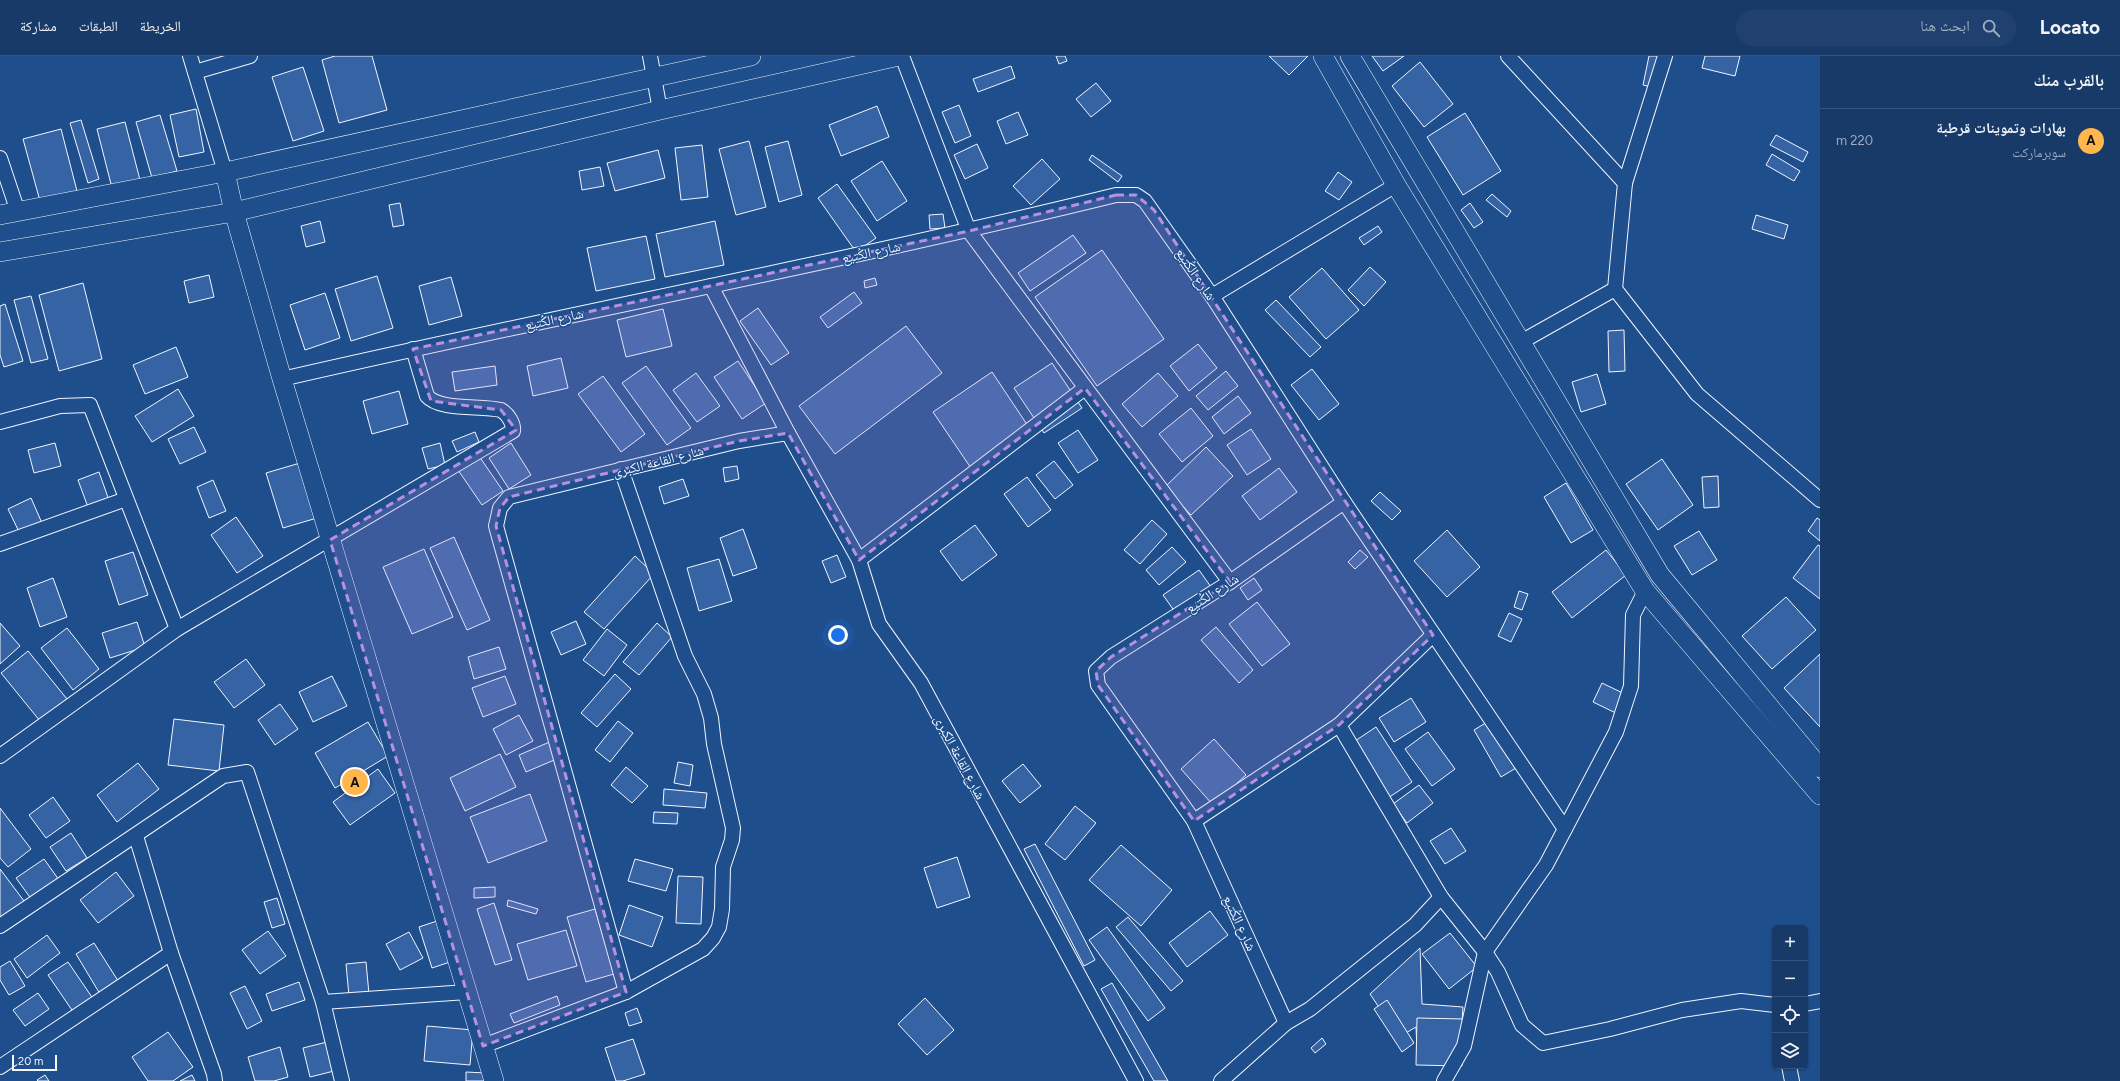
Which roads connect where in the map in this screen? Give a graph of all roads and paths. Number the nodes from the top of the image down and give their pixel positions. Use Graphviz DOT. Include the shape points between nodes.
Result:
graph roads {
  1 [pos="190,56"];
  2 [pos="250,56"];
  3 [pos="650,56"];
  4 [pos="750,56"];
  5 [pos="901,56"];
  6 [pos="1323,56"];
  7 [pos="1350,56"];
  8 [pos="1508,56"];
  9 [pos="1666,56"];
  10 [pos="195,72"];
  11 [pos="655,78"];
  12 [pos="660,110"];
  13 [pos="0,158"];
  14 [pos="225,172"];
  15 [pos="1625,183"];
  16 [pos="1396,185"];
  17 [pos="234,212"];
  18 [pos="9,213"];
  19 [pos="970,231"];
  20 [pos="0,252"];
  21 [pos="711,286"];
  22 [pos="1615,289"];
  23 [pos="1212,296"];
  24 [pos="1521,342"];
  25 [pos="413,349"];
  26 [pos="282,379"];
  27 [pos="1085,388"];
  28 [pos="0,422"];
  29 [pos="788,433"];
  30 [pos="622,470"];
  31 [pos="126,499"];
  32 [pos="1820,500"];
  33 [pos="1344,502"];
  34 [pos="330,540"];
  35 [pos="0,544"];
  36 [pos="859,560"];
  37 [pos="1230,582"];
  38 [pos="1646,591"];
  39 [pos="177,629"];
  40 [pos="1433,635"];
  41 [pos="1338,725"];
  42 [pos="0,756"];
  43 [pos="1820,768"];
  44 [pos="1820,796"];
  45 [pos="1194,821"];
  46 [pos="1565,829"];
  47 [pos="136,836"];
  48 [pos="1441,897"];
  49 [pos="0,926"];
  50 [pos="1485,952"];
  51 [pos="171,953"];
  52 [pos="467,992"];
  53 [pos="626,992"];
  54 [pos="1820,1001"];
  55 [pos="323,1002"];
  56 [pos="1808,1003"];
  57 [pos="1772,1005"];
  58 [pos="1286,1023"];
  59 [pos="483,1046"];
  60 [pos="0,1067"];
  61 [pos="1790,1069"];
  62 [pos="215,1081"];
  63 [pos="342,1081"];
  64 [pos="494,1081"];
  65 [pos="1136,1081"];
  66 [pos="1221,1081"];
  67 [pos="1444,1081"];
  68 [pos="1792,1081"];
  1 -- 10 [label="street"];
  2 -- 10 [label="street"];
  3 -- 11 [label="street"];
  4 -- 11 [label="main road"];
  5 -- 12 [label="main road"];
  5 -- 19 [label="street"];
  6 -- 16 [label="main road"];
  7 -- 24 [label="main road"];
  8 -- 15 [label="street"];
  9 -- 15 [label="street"];
  10 -- 14 [label="street"];
  11 -- 12 [label="street"];
  11 -- 14 [label="main road"];
  12 -- 17 [label="main road"];
  13 -- 18 [label="street"];
  14 -- 17 [label="main road"];
  14 -- 18 [label="main road"];
  15 -- 22 [label="street"];
  16 -- 23 [label="street"];
  16 -- 38 [label="main road"];
  17 -- 20 [label="main road"];
  17 -- 26 [label="main road"];
  19 -- 21 [label="street, شارع الكُتيع"];
  19 -- 23 [label="street, شارع الكُتيع" via="1116,195 1136,195 1154,210"];
  19 -- 27 [label="street"];
  21 -- 25 [label="street, شارع الكُتيع"];
  21 -- 29 [label="street, شارع القاعة الكبرى"];
  22 -- 24 [label="street"];
  22 -- 32 [label="street" via="1697,394"];
  23 -- 33 [label="street, شارع الكُتيع"];
  24 -- 43 [label="main road" via="1660,575"];
  25 -- 26 [label="street, شارع الكُتيع"];
  25 -- 34 [label="street" via="427,396 431,401 501,410 513,425 513,431"];
  26 -- 34 [label="main road"];
  27 -- 36 [label="street"];
  27 -- 37 [label="street"];
  28 -- 31 [label="street" via="60,406 90,405"];
  29 -- 30 [label="street, شارع القاعة الكبرى" via="739,441"];
  29 -- 36 [label="street, شارع القاعة الكبرى"];
  30 -- 53 [label="street" via="685,656 704,694 732,828 732,840 723,867 722,909 719,926 713,938 703,949"];
  30 -- 53 [label="street, شارع القاعة الكبرى" via="509,497 500,508 496,526"];
  31 -- 35 [label="street"];
  31 -- 39 [label="street"];
  33 -- 37 [label="street, شارع الكُتيع"];
  33 -- 40 [label="street"];
  34 -- 39 [label="street"];
  34 -- 52 [label="main road"];
  36 -- 65 [label="street, شارع القاعة الكبرى" via="879,624 921,684"];
  37 -- 45 [label="street, شارع الكُتيع" via="1111,657 1096,671 1098,685"];
  38 -- 44 [label="main road"];
  38 -- 46 [label="street" via="1633,615 1631,686 1616,732"];
  39 -- 42 [label="street"];
  40 -- 41 [label="street"];
  40 -- 46 [label="street"];
  41 -- 45 [label="street"];
  41 -- 48 [label="street"];
  45 -- 58 [label="street, شارع الكُتيع"];
  46 -- 50 [label="street" via="1546,865"];
  47 -- 49 [label="street"];
  47 -- 51 [label="street"];
  47 -- 55 [label="street" via="223,776 247,772"];
  48 -- 50 [label="street"];
  48 -- 58 [label="street" via="1415,924 1310,1009"];
  50 -- 57 [label="street" via="1498,972 1522,1025 1543,1043 1682,1010 1741,1001"];
  50 -- 67 [label="street" via="1464,1046"];
  51 -- 60 [label="street"];
  51 -- 62 [label="street"];
  52 -- 55 [label="street"];
  52 -- 59 [label="main road"];
  53 -- 59 [label="street"];
  54 -- 56 [label="street"];
  55 -- 63 [label="street"];
  58 -- 66 [label="street"];
  59 -- 64 [label="main road"];
  61 -- 68 [label="street"];
}
